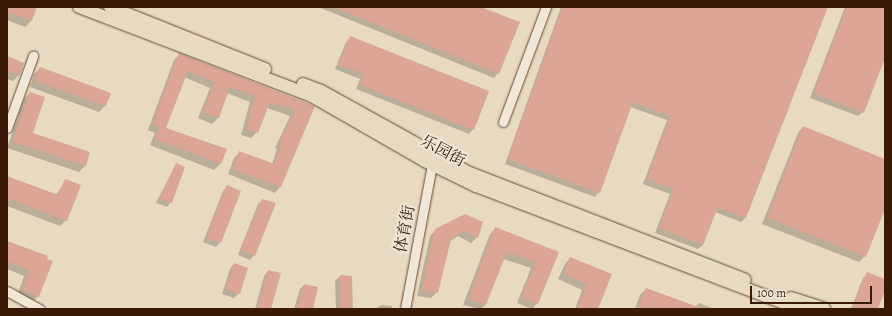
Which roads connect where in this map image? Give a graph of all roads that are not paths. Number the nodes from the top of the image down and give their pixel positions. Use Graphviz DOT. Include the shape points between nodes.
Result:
graph roads {
  1 [pos="79,7"];
  2 [pos="110,7"];
  3 [pos="546,7"];
  4 [pos="33,56"];
  5 [pos="503,122"];
  6 [pos="7,128"];
  7 [pos="433,159"];
  8 [pos="7,291"];
  9 [pos="40,309"];
  10 [pos="405,309"];
  11 [pos="799,309"];
  12 [pos="824,309"];
  1 -- 7 [label="main road, 乐园街" via="312,96"];
  2 -- 7 [label="main road, 乐园街" via="321,91"];
  3 -- 5 [label="street"];
  4 -- 6 [label="street"];
  7 -- 10 [label="street, 体育街"];
  7 -- 11 [label="main road, 乐园街" via="499,195"];
  7 -- 12 [label="main road, 乐园街"];
  8 -- 9 [label="street"];
}
